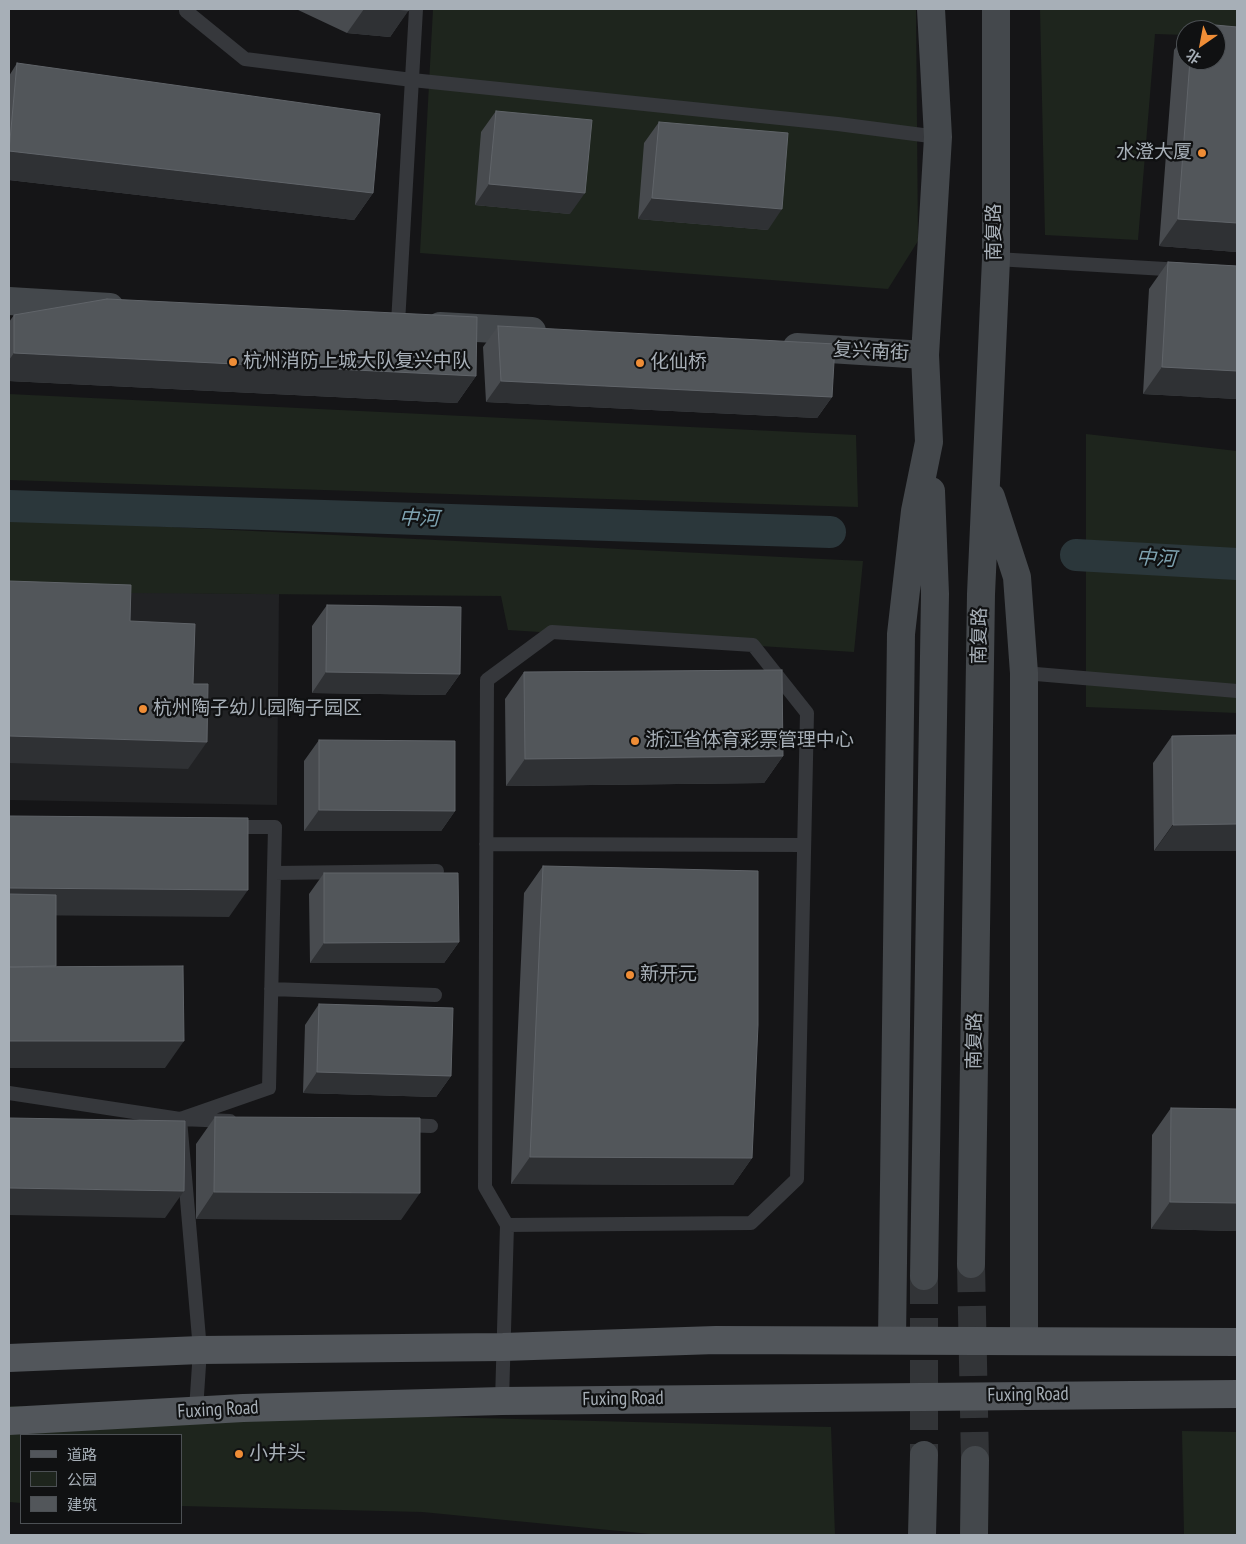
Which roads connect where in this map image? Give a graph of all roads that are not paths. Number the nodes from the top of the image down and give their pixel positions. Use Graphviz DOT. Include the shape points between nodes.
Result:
graph roads {
  1 [pos="186,9"];
  2 [pos="416,9"];
  3 [pos="931,9"];
  4 [pos="996,9"];
  5 [pos="412,80"];
  6 [pos="938,137"];
  7 [pos="996,259"];
  8 [pos="1199,271"];
  9 [pos="9,301"];
  10 [pos="135,308"];
  11 [pos="369,322"];
  12 [pos="398,323"];
  13 [pos="553,333"];
  14 [pos="770,346"];
  15 [pos="925,355"];
  16 [pos="929,442"];
  17 [pos="986,480"];
  18 [pos="1024,673"];
  19 [pos="1237,691"];
  20 [pos="216,827"];
  21 [pos="486,844"];
  22 [pos="804,845"];
  23 [pos="437,871"];
  24 [pos="274,873"];
  25 [pos="271,989"];
  26 [pos="435,995"];
  27 [pos="9,1093"];
  28 [pos="180,1119"];
  29 [pos="247,1121"];
  30 [pos="392,1125"];
  31 [pos="431,1126"];
  32 [pos="507,1225"];
  33 [pos="971,1264"];
  34 [pos="924,1276"];
  35 [pos="892,1340"];
  36 [pos="1024,1341"];
  37 [pos="1237,1342"];
  38 [pos="504,1348"];
  39 [pos="200,1350"];
  40 [pos="9,1358"];
  41 [pos="1237,1394"];
  42 [pos="502,1401"];
  43 [pos="196,1410"];
  44 [pos="9,1421"];
  45 [pos="924,1455"];
  46 [pos="975,1460"];
  47 [pos="922,1535"];
  48 [pos="974,1535"];
  1 -- 5 [label="lane" via="245,59"];
  2 -- 5 [label="lane"];
  3 -- 6 [label="main road"];
  4 -- 7 [label="main road, 南复路"];
  5 -- 6 [label="lane"];
  5 -- 12 [label="lane"];
  6 -- 15 [label="main road"];
  7 -- 8 [label="lane"];
  7 -- 17 [label="main road, 南复路"];
  9 -- 10 [label="main road"];
  11 -- 12 [label="main road"];
  12 -- 13 [label="main road"];
  14 -- 15 [label="main road, 复兴南街"];
  15 -- 16 [label="main road"];
  16 -- 34 [label="main road" via="935,594"];
  16 -- 35 [label="main road" via="915,511 901,634"];
  17 -- 18 [label="main road" via="1017,577"];
  17 -- 33 [label="main road, 南复路" via="981,604"];
  18 -- 19 [label="lane"];
  18 -- 36 [label="main road"];
  20 -- 24 [label="lane" via="275,828"];
  21 -- 22 [label="lane"];
  21 -- 22 [label="lane" via="487,680 552,632 753,645 807,712"];
  21 -- 32 [label="lane" via="485,1187"];
  22 -- 32 [label="lane" via="797,1179 751,1223"];
  23 -- 24 [label="lane"];
  24 -- 25 [label="lane"];
  25 -- 26 [label="lane"];
  25 -- 28 [label="lane" via="269,1088"];
  27 -- 28 [label="lane"];
  28 -- 29 [label="lane"];
  28 -- 39 [label="lane"];
  30 -- 31 [label="lane"];
  32 -- 38 [label="lane"];
  35 -- 36 [label="main road"];
  35 -- 38 [label="main road" via="716,1340"];
  36 -- 37 [label="main road"];
  38 -- 39 [label="main road"];
  38 -- 42 [label="lane"];
  39 -- 40 [label="main road"];
  39 -- 43 [label="lane"];
  41 -- 42 [label="main road, Fuxing Road"];
  42 -- 43 [label="main road, Fuxing Road"];
  43 -- 44 [label="main road, Fuxing Road"];
  45 -- 47 [label="main road"];
  46 -- 48 [label="main road"];
}
